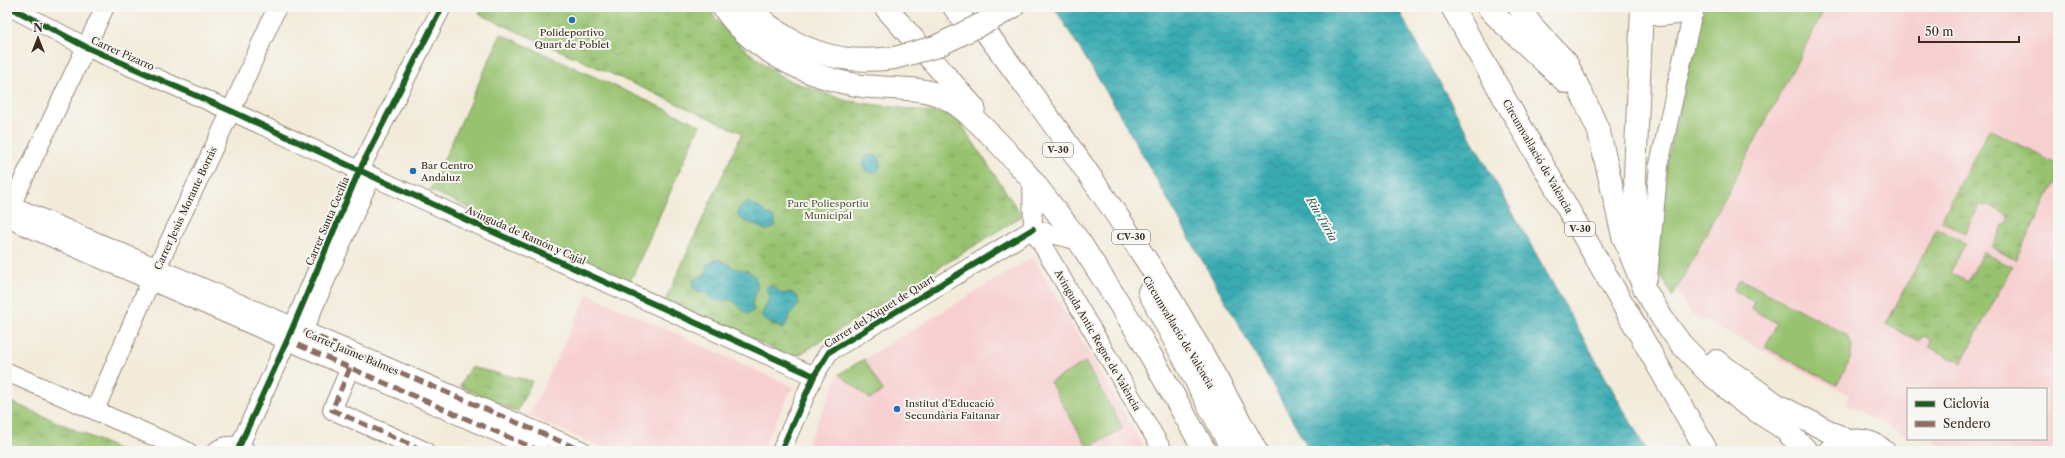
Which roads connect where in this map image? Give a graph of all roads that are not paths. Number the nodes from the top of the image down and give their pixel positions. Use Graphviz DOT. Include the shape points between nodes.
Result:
graph roads {
  1 [pos="10,7"];
  2 [pos="105,7"];
  3 [pos="277,7"];
  4 [pos="442,7"];
  5 [pos="723,7"];
  6 [pos="750,7"];
  7 [pos="885,7"];
  8 [pos="1013,7"];
  9 [pos="1452,7"];
  10 [pos="1488,7"];
  11 [pos="1519,7"];
  12 [pos="1642,9"];
  13 [pos="1694,10"];
  14 [pos="973,20"];
  15 [pos="86,47"];
  16 [pos="1587,105"];
  17 [pos="231,111"];
  18 [pos="1011,156"];
  19 [pos="365,174"];
  20 [pos="1032,180"];
  21 [pos="8,210"];
  22 [pos="1033,229"];
  23 [pos="1079,241"];
  24 [pos="1135,262"];
  25 [pos="154,274"];
  26 [pos="1648,277"];
  27 [pos="295,336"];
  28 [pos="350,368"];
  29 [pos="7,372"];
  30 [pos="814,376"];
  31 [pos="95,410"];
  32 [pos="509,437"];
  33 [pos="1839,446"];
  34 [pos="245,450"];
  35 [pos="186,451"];
  36 [pos="216,451"];
  37 [pos="425,451"];
  38 [pos="540,451"];
  39 [pos="583,451"];
  40 [pos="781,451"];
  41 [pos="1163,451"];
  42 [pos="1205,451"];
  43 [pos="1233,451"];
  44 [pos="1248,451"];
  45 [pos="1256,451"];
  46 [pos="1707,451"];
  47 [pos="1807,451"];
  48 [pos="1884,451"];
  1 -- 15 [label="street, Carrer Pizarro"];
  2 -- 15 [label="street"];
  3 -- 17 [label="street, Carrer Jesús Morante Borrás"];
  4 -- 19 [label="street, Carrer Santa Cecília"];
  5 -- 18 [label="main road" via="747,34 768,50 813,73 862,86 917,90 943,96 962,108"];
  6 -- 14 [label="main road, bridge" via="772,28 796,42 842,58 870,60 894,58 935,46"];
  7 -- 18 [label="main road" via="1002,141"];
  8 -- 14 [label="main road"];
  9 -- 46 [label="main road, Circumval·lació de València / V-30"];
  10 -- 16 [label="main road"];
  11 -- 16 [label="main road" via="1532,26 1566,62"];
  12 -- 13 [label="street" via="1659,17"];
  12 -- 26 [label="main road" via="1635,175 1637,236"];
  13 -- 26 [label="street" via="1659,165"];
  14 -- 24 [label="main road, Circumval·lació de València / V-30"];
  14 -- 45 [label="main road, CV-30" via="1051,120 1159,281"];
  15 -- 17 [label="street, Carrer Pizarro"];
  15 -- 21 [label="street"];
  16 -- 47 [label="main road" via="1599,132 1624,236 1645,290 1681,344 1708,372 1744,403 1783,428"];
  17 -- 19 [label="street, Avinguda de Ramón y Cajal"];
  17 -- 25 [label="street, Carrer Jesús Morante Borrás"];
  18 -- 20 [label="main road"];
  19 -- 27 [label="street, Carrer Santa Cecília"];
  19 -- 30 [label="street, Avinguda de Ramón y Cajal"];
  20 -- 22 [label="street"];
  20 -- 23 [label="main road"];
  21 -- 25 [label="street, Carrer Jaume Balmes"];
  22 -- 23 [label="street"];
  22 -- 30 [label="street, Carrer del Xiquet de Quart" via="828,352"];
  22 -- 41 [label="street, Avinguda Antic Regne de València"];
  23 -- 42 [label="main road" via="1138,333"];
  24 -- 43 [label="main road"];
  24 -- 44 [label="main road, Circumval·lació de València / V-30" via="1152,283 1178,326"];
  25 -- 27 [label="street, Carrer Jaume Balmes"];
  25 -- 31 [label="street, Carrer Jesús Morante Borrás"];
  26 -- 33 [label="main road" via="1666,307 1723,367"];
  27 -- 28 [label="street, Carrer Jaume Balmes"];
  27 -- 32 [label="street, Carrer Jaume Balmes"];
  27 -- 34 [label="street, Carrer Santa Cecília"];
  28 -- 32 [label="street, Carrer Jaume Balmes"];
  28 -- 37 [label="street" via="332,410"];
  29 -- 31 [label="street"];
  30 -- 40 [label="street, Carrer del Xiquet de Quart"];
  31 -- 35 [label="street"];
  32 -- 38 [label="street, Carrer Jaume Balmes"];
  32 -- 39 [label="street, Carrer Jaume Balmes"];
  33 -- 48 [label="main road" via="1864,440"];
  34 -- 36 [label="street" via="224,447"];
}
